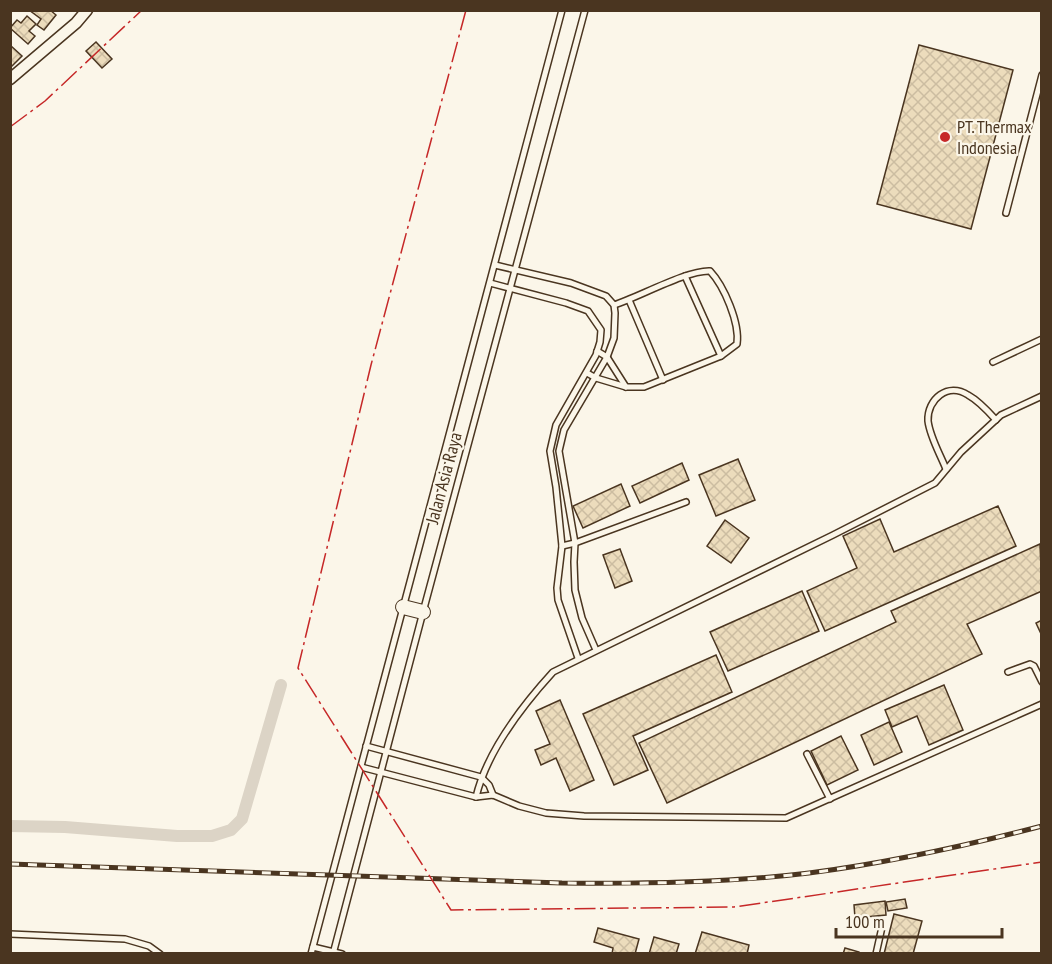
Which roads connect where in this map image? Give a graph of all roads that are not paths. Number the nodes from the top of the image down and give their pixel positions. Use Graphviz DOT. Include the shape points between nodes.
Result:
graph roads {
  1 [pos="87,10"];
  2 [pos="562,10"];
  3 [pos="585,10"];
  4 [pos="1041,75"];
  5 [pos="10,79"];
  6 [pos="1006,213"];
  7 [pos="495,265"];
  8 [pos="516,270"];
  9 [pos="685,276"];
  10 [pos="490,283"];
  11 [pos="511,289"];
  12 [pos="629,300"];
  13 [pos="614,305"];
  14 [pos="1041,339"];
  15 [pos="597,351"];
  16 [pos="721,356"];
  17 [pos="607,357"];
  18 [pos="993,362"];
  19 [pos="587,373"];
  20 [pos="596,378"];
  21 [pos="663,380"];
  22 [pos="626,387"];
  23 [pos="1041,396"];
  24 [pos="996,420"];
  25 [pos="946,469"];
  26 [pos="686,502"];
  27 [pos="575,543"];
  28 [pos="562,546"];
  29 [pos="404,608"];
  30 [pos="423,612"];
  31 [pos="596,650"];
  32 [pos="578,658"];
  33 [pos="1008,672"];
  34 [pos="1041,682"];
  35 [pos="1041,704"];
  36 [pos="366,746"];
  37 [pos="386,752"];
  38 [pos="807,754"];
  39 [pos="361,766"];
  40 [pos="381,772"];
  41 [pos="481,777"];
  42 [pos="493,795"];
  43 [pos="477,797"];
  44 [pos="830,799"];
  45 [pos="882,927"];
  46 [pos="10,934"];
  47 [pos="313,947"];
  48 [pos="334,952"];
  49 [pos="160,954"];
  50 [pos="311,954"];
  51 [pos="342,954"];
  52 [pos="876,954"];
  1 -- 5 [label="street"];
  2 -- 7 [label="lane, Jalan Asia Raya"];
  3 -- 8 [label="lane, Jalan Asia Raya"];
  4 -- 6 [label="lane"];
  7 -- 8 [label="lane"];
  7 -- 10 [label="lane, Jalan Asia Raya"];
  8 -- 11 [label="lane, Jalan Asia Raya"];
  8 -- 13 [label="lane" via="571,283 606,296"];
  9 -- 12 [label="lane"];
  9 -- 16 [label="lane"];
  9 -- 16 [label="lane" via="710,271 726,299 739,333 737,344"];
  10 -- 11 [label="lane"];
  10 -- 29 [label="lane, Jalan Asia Raya"];
  11 -- 15 [label="lane" via="588,310 601,330"];
  11 -- 30 [label="lane, Jalan Asia Raya"];
  12 -- 13 [label="lane"];
  12 -- 21 [label="lane"];
  13 -- 17 [label="lane" via="614,338"];
  14 -- 18 [label="lane"];
  15 -- 17 [label="lane"];
  15 -- 19 [label="lane"];
  16 -- 21 [label="lane"];
  17 -- 20 [label="lane"];
  17 -- 22 [label="lane"];
  19 -- 20 [label="lane"];
  19 -- 28 [label="lane" via="556,425 550,451"];
  20 -- 22 [label="lane"];
  20 -- 27 [label="lane" via="564,430 559,450"];
  21 -- 22 [label="lane" via="644,387"];
  23 -- 24 [label="lane"];
  24 -- 25 [label="lane"];
  24 -- 25 [label="lane" via="966,393 942,392 934,398 928,422"];
  25 -- 31 [label="lane" via="935,483"];
  26 -- 27 [label="lane"];
  27 -- 28 [label="lane"];
  27 -- 31 [label="lane" via="575,590"];
  28 -- 32 [label="lane" via="558,600"];
  29 -- 30 [label="street"];
  29 -- 36 [label="lane, Jalan Asia Raya"];
  30 -- 37 [label="lane, Jalan Asia Raya"];
  31 -- 32 [label="lane"];
  32 -- 41 [label="lane" via="553,672 534,693"];
  33 -- 34 [label="lane" via="1030,664"];
  35 -- 44 [label="lane"];
  36 -- 37 [label="lane"];
  36 -- 39 [label="lane, Jalan Asia Raya"];
  37 -- 40 [label="lane, Jalan Asia Raya"];
  37 -- 41 [label="lane"];
  38 -- 44 [label="lane"];
  39 -- 40 [label="lane"];
  39 -- 47 [label="lane, Jalan Asia Raya"];
  40 -- 43 [label="lane"];
  40 -- 48 [label="lane, Jalan Asia Raya"];
  41 -- 42 [label="lane"];
  41 -- 43 [label="lane"];
  42 -- 43 [label="lane"];
  42 -- 44 [label="lane" via="546,813 757,819 786,818"];
  45 -- 52 [label="lane"];
  46 -- 49 [label="lane" via="125,939 149,946"];
  47 -- 48 [label="lane"];
  47 -- 50 [label="lane, Jalan Asia Raya"];
  48 -- 51 [label="lane"];
}
